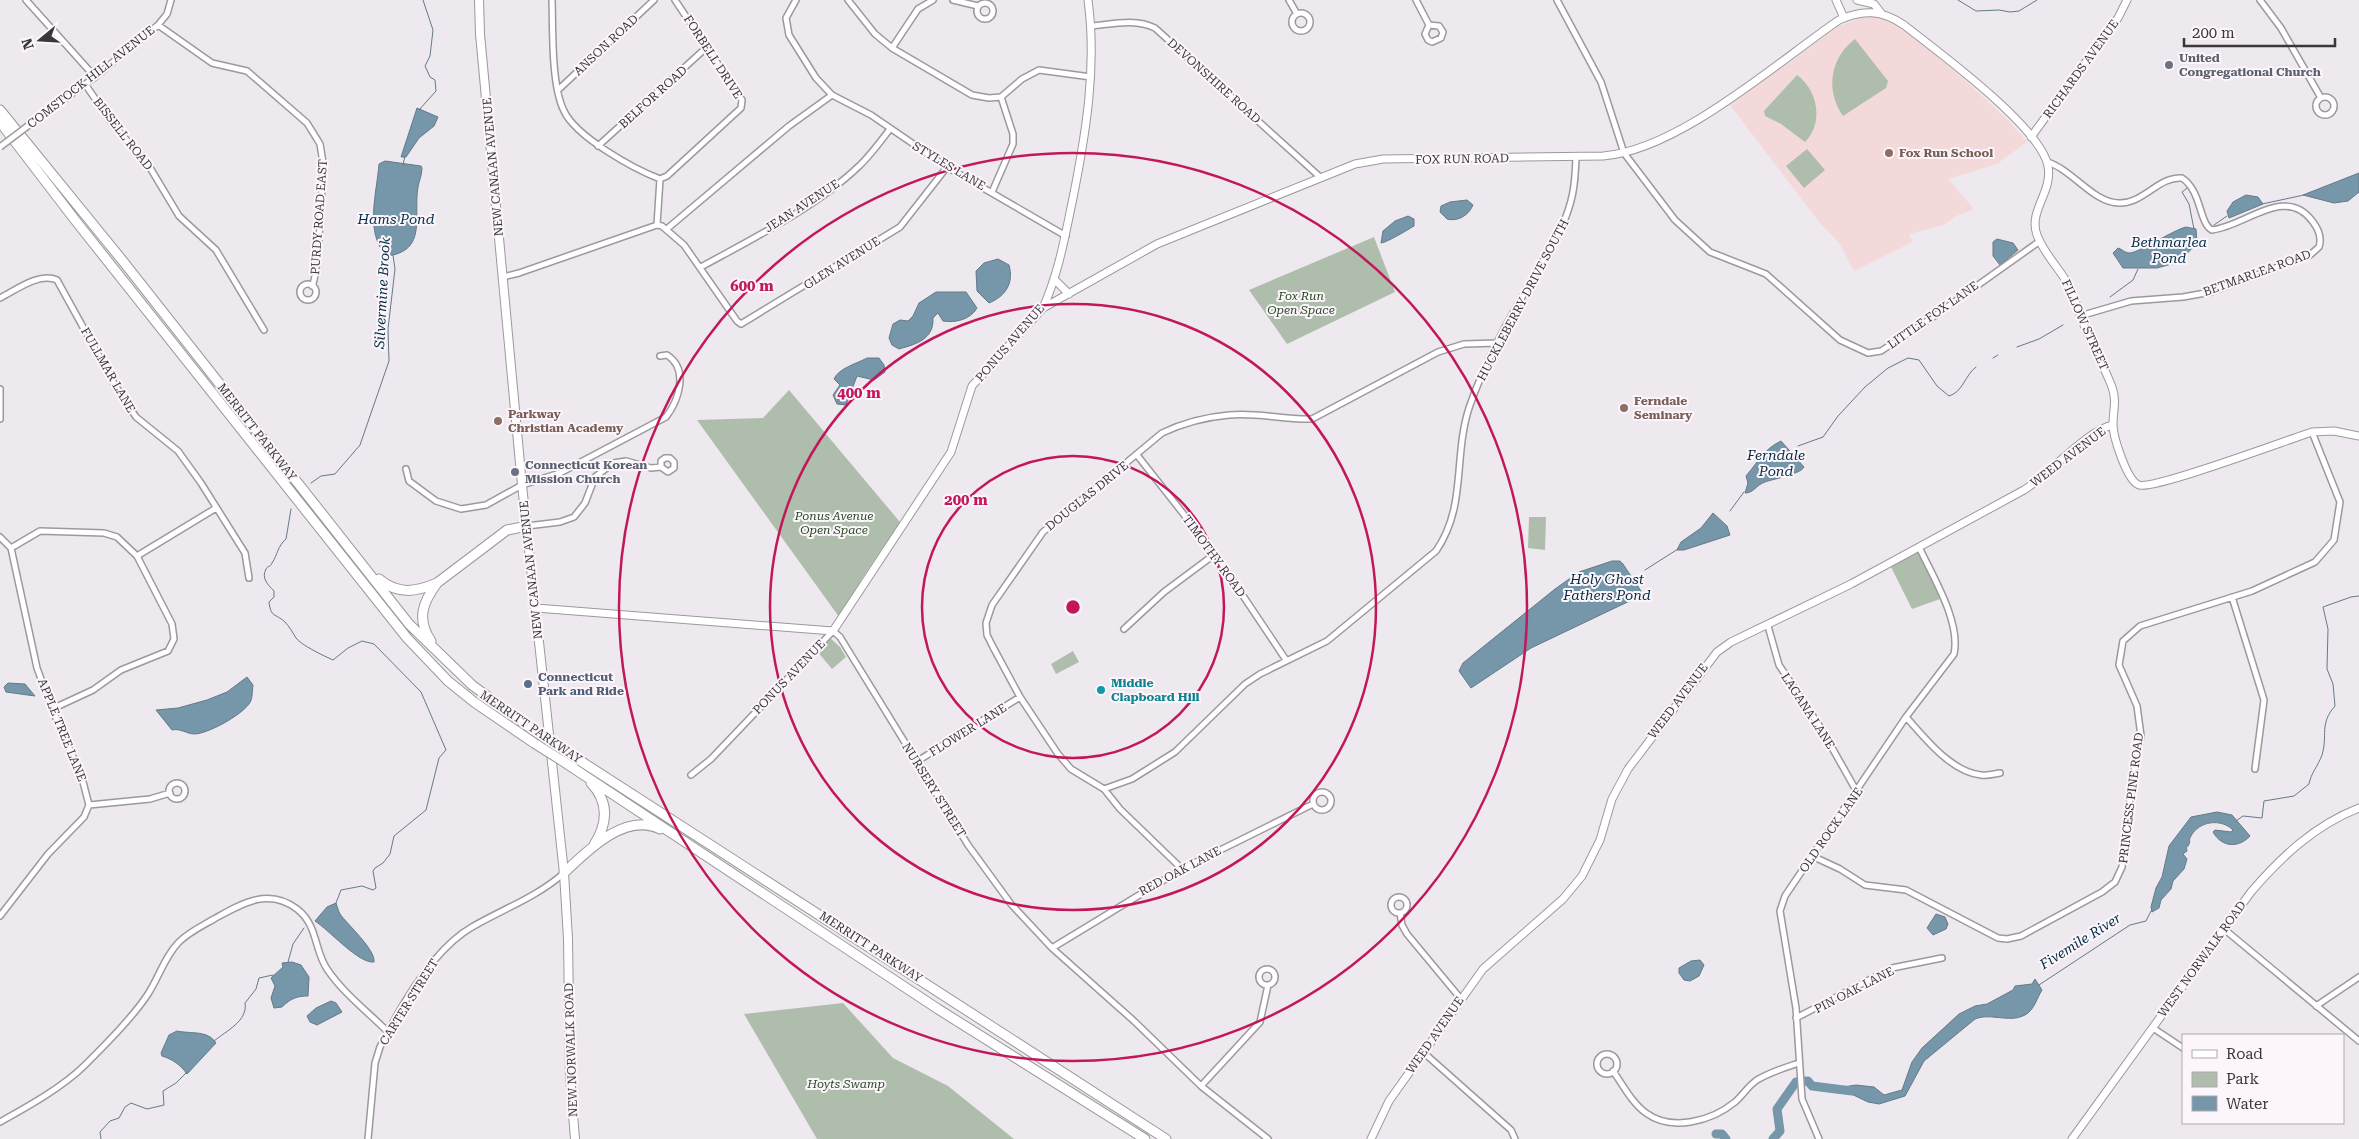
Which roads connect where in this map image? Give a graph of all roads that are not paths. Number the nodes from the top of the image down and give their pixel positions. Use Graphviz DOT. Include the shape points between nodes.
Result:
graph roads {
  1 [pos="26,0"];
  2 [pos="171,0"];
  3 [pos="479,0"];
  4 [pos="552,0"];
  5 [pos="654,0"];
  6 [pos="675,0"];
  7 [pos="796,0"];
  8 [pos="848,0"];
  9 [pos="933,0"];
  10 [pos="953,0"];
  11 [pos="1088,0"];
  12 [pos="1289,0"];
  13 [pos="1416,0"];
  14 [pos="1557,0"];
  15 [pos="1836,0"];
  16 [pos="1856,0"];
  17 [pos="2127,0"];
  18 [pos="2260,0"];
  19 [pos="978,6"];
  20 [pos="1860,12"];
  21 [pos="1881,13"];
  22 [pos="1297,14"];
  23 [pos="1844,18"];
  24 [pos="158,25"];
  25 [pos="1429,25"];
  26 [pos="1092,26"];
  27 [pos="707,47"];
  28 [pos="892,48"];
  29 [pos="95,77"];
  30 [pos="1091,77"];
  31 [pos="85,84"];
  32 [pos="558,90"];
  33 [pos="832,95"];
  34 [pos="1001,97"];
  35 [pos="2321,98"];
  36 [pos="0,110"];
  37 [pos="0,122"];
  38 [pos="890,130"];
  39 [pos="2031,137"];
  40 [pos="598,146"];
  41 [pos="0,147"];
  42 [pos="1624,153"];
  43 [pos="1576,157"];
  44 [pos="2047,162"];
  45 [pos="947,167"];
  46 [pos="1320,177"];
  47 [pos="660,179"];
  48 [pos="992,192"];
  49 [pos="657,225"];
  50 [pos="668,228"];
  51 [pos="1066,236"];
  52 [pos="2040,241"];
  53 [pos="701,267"];
  54 [pos="503,277"];
  55 [pos="1055,280"];
  56 [pos="312,286"];
  57 [pos="1069,294"];
  58 [pos="0,298"];
  59 [pos="1043,308"];
  60 [pos="2080,316"];
  61 [pos="264,330"];
  62 [pos="1498,343"];
  63 [pos="660,356"];
  64 [pos="0,389"];
  65 [pos="0,419"];
  66 [pos="2113,425"];
  67 [pos="2312,432"];
  68 [pos="2359,436"];
  69 [pos="1137,456"];
  70 [pos="661,467"];
  71 [pos="406,469"];
  72 [pos="522,485"];
  73 [pos="216,508"];
  74 [pos="527,526"];
  75 [pos="0,537"];
  76 [pos="1919,547"];
  77 [pos="11,548"];
  78 [pos="1215,554"];
  79 [pos="137,556"];
  80 [pos="357,558"];
  81 [pos="249,578"];
  82 [pos="437,583"];
  83 [pos="2232,597"];
  84 [pos="536,608"];
  85 [pos="1768,626"];
  86 [pos="1124,629"];
  87 [pos="833,631"];
  88 [pos="444,660"];
  89 [pos="1286,660"];
  90 [pos="1020,697"];
  91 [pos="52,709"];
  92 [pos="1906,717"];
  93 [pos="916,762"];
  94 [pos="2255,769"];
  95 [pos="580,772"];
  96 [pos="2000,773"];
  97 [pos="691,774"];
  98 [pos="1104,789"];
  99 [pos="1857,792"];
  100 [pos="170,793"];
  101 [pos="1313,804"];
  102 [pos="89,805"];
  103 [pos="2359,808"];
  104 [pos="687,843"];
  105 [pos="592,848"];
  106 [pos="1812,856"];
  107 [pos="1182,869"];
  108 [pos="564,873"];
  109 [pos="1400,913"];
  110 [pos="0,916"];
  111 [pos="2224,930"];
  112 [pos="1052,948"];
  113 [pos="1942,958"];
  114 [pos="569,960"];
  115 [pos="2359,977"];
  116 [pos="1268,985"];
  117 [pos="1461,999"];
  118 [pos="2316,1006"];
  119 [pos="1796,1018"];
  120 [pos="2153,1028"];
  121 [pos="388,1032"];
  122 [pos="2359,1041"];
  123 [pos="2182,1047"];
  124 [pos="1423,1052"];
  125 [pos="1799,1063"];
  126 [pos="1613,1071"];
  127 [pos="1201,1086"];
  128 [pos="0,1122"];
  129 [pos="368,1139"];
  130 [pos="574,1139"];
  131 [pos="1145,1139"];
  132 [pos="1166,1139"];
  133 [pos="1268,1139"];
  134 [pos="1371,1139"];
  135 [pos="1515,1139"];
  136 [pos="1819,1139"];
  137 [pos="2072,1139"];
  1 -- 29 [label="street"];
  2 -- 24 [label="street, COMSTOCK HILL AVENUE" via="167,14"];
  3 -- 54 [label="main road, NEW CANAAN AVENUE"];
  4 -- 32 [label="street"];
  5 -- 32 [label="street, ANSON ROAD"];
  6 -- 27 [label="street, FORBELL DRIVE"];
  7 -- 33 [label="street, STYLES LANE" via="786,18 789,35 816,78"];
  8 -- 28 [label="street" via="875,34"];
  9 -- 28 [label="street" via="918,9"];
  10 -- 19 [label="street"];
  11 -- 26 [label="street, PONUS AVENUE"];
  12 -- 22 [label="street"];
  13 -- 25 [label="street"];
  14 -- 42 [label="street, LITTLE FOX LANE" via="1601,82"];
  15 -- 23 [label="street"];
  16 -- 20 [label="street"];
  16 -- 21 [label="street" via="1874,4"];
  17 -- 39 [label="street, RICHARDS AVENUE" via="2118,18"];
  18 -- 35 [label="street" via="2281,28"];
  20 -- 21 [label="street"];
  20 -- 23 [label="street"];
  21 -- 39 [label="street" via="1904,25 2003,105"];
  23 -- 42 [label="street, FOX RUN ROAD" via="1705,115 1645,146"];
  24 -- 29 [label="street, COMSTOCK HILL AVENUE"];
  24 -- 56 [label="street, PURDY ROAD EAST" via="212,63 247,71 306,123 318,138 323,163"];
  26 -- 30 [label="street, PONUS AVENUE"];
  26 -- 46 [label="street, DEVONSHIRE ROAD" via="1136,22 1155,28"];
  27 -- 40 [label="street, BELFOR ROAD"];
  27 -- 47 [label="street, FORBELL DRIVE" via="742,100 741,108"];
  28 -- 34 [label="street" via="972,95"];
  29 -- 31 [label="street, COMSTOCK HILL AVENUE"];
  30 -- 34 [label="street" via="1039,70 1022,78"];
  30 -- 51 [label="street, PONUS AVENUE" via="1081,160"];
  31 -- 41 [label="street, COMSTOCK HILL AVENUE, bridge"];
  31 -- 61 [label="street, BISSELL ROAD" via="111,122 149,166 179,216 216,250"];
  32 -- 40 [label="street" via="564,112"];
  33 -- 38 [label="street, STYLES LANE"];
  33 -- 50 [label="street" via="789,126"];
  34 -- 48 [label="street" via="1013,144"];
  36 -- 80 [label="highway, MERRITT PARKWAY"];
  37 -- 95 [label="highway, MERRITT PARKWAY, bridge" via="407,638 448,681 474,702"];
  38 -- 45 [label="street, STYLES LANE"];
  38 -- 53 [label="street, JEAN AVENUE" via="846,177 798,211"];
  39 -- 44 [label="street"];
  40 -- 47 [label="street"];
  42 -- 43 [label="street, FOX RUN ROAD"];
  42 -- 52 [label="street, LITTLE FOX LANE" via="1675,220 1699,243 1710,252 1766,274 1840,340 1868,353 1881,351"];
  43 -- 46 [label="street, FOX RUN ROAD" via="1384,159 1355,164"];
  43 -- 62 [label="street, HUCKLEBERRY DRIVE SOUTH" via="1575,192 1570,208"];
  44 -- 52 [label="street, FILLOW STREET" via="2048,185 2034,226"];
  44 -- 60 [label="street, BETMARLEA ROAD" via="2059,166 2104,199 2118,203 2139,198 2173,178 2182,178 2193,188 2206,226 2212,230 2276,206 2287,205 2306,213 2320,234 2319,247 2310,255 2223,288 2195,295 2131,301"];
  45 -- 48 [label="street, STYLES LANE"];
  45 -- 53 [label="street, GLEN AVENUE" via="900,227 742,324"];
  46 -- 57 [label="street, FOX RUN ROAD" via="1157,244"];
  47 -- 49 [label="street"];
  48 -- 51 [label="street, STYLES LANE"];
  49 -- 50 [label="street"];
  49 -- 54 [label="street"];
  50 -- 53 [label="street, GLEN AVENUE"];
  51 -- 55 [label="street, PONUS AVENUE"];
  52 -- 60 [label="street, FILLOW STREET" via="2066,280"];
  54 -- 72 [label="main road, NEW CANAAN AVENUE"];
  55 -- 57 [label="street"];
  55 -- 59 [label="street, PONUS AVENUE"];
  57 -- 59 [label="street, FOX RUN ROAD"];
  58 -- 73 [label="street, FULLMAR LANE" via="39,278 57,280 136,417 178,451"];
  59 -- 87 [label="street, PONUS AVENUE" via="975,382 951,452"];
  60 -- 66 [label="street, FILLOW STREET" via="2115,396"];
  62 -- 69 [label="street, DOUGLAS DRIVE" via="1464,344 1438,352 1312,419 1230,414 1201,420 1162,433"];
  62 -- 89 [label="street, HUCKLEBERRY DRIVE SOUTH" via="1469,409 1461,441 1454,515 1446,537 1436,551 1342,630 1327,641"];
  63 -- 72 [label="street" via="674,359 679,370 676,405 666,417 560,473"];
  64 -- 65 [label="street"];
  66 -- 67 [label="street, FILLOW STREET" via="2129,476 2144,486"];
  66 -- 76 [label="street, WEED AVENUE" via="2100,429 2033,485"];
  67 -- 68 [label="street, FILLOW STREET" via="2334,431"];
  67 -- 83 [label="street, PRINCESS PINE ROAD" via="2340,502 2334,540 2316,562"];
  69 -- 78 [label="street, TIMOTHY ROAD"];
  69 -- 90 [label="street, DOUGLAS DRIVE" via="1043,532 992,605 986,623 987,635"];
  70 -- 74 [label="street" via="650,468 626,461 613,463 595,477 586,503 574,518"];
  71 -- 72 [label="street" via="409,481 436,502 461,509 486,505"];
  72 -- 74 [label="main road, NEW CANAAN AVENUE"];
  73 -- 79 [label="street"];
  73 -- 81 [label="street, FULLMAR LANE" via="244,553"];
  74 -- 82 [label="highway" via="507,530"];
  74 -- 84 [label="main road, NEW CANAAN AVENUE"];
  75 -- 77 [label="street"];
  76 -- 85 [label="street, WEED AVENUE"];
  76 -- 92 [label="street, OLD ROCK LANE" via="1953,623 1956,645 1947,665"];
  77 -- 79 [label="street" via="40,531 73,530 116,537"];
  77 -- 91 [label="street, APPLE TREE LANE" via="37,668"];
  78 -- 86 [label="street" via="1164,592"];
  78 -- 89 [label="street, TIMOTHY ROAD"];
  79 -- 91 [label="street" via="172,624 174,639 168,650 121,670 94,690"];
  80 -- 82 [label="highway" via="398,590 415,591"];
  80 -- 88 [label="highway, MERRITT PARKWAY" via="409,624"];
  82 -- 88 [label="highway" via="423,604 422,622"];
  83 -- 94 [label="street" via="2264,700"];
  83 -- 106 [label="street, PRINCESS PINE ROAD" via="2140,626 2123,641 2119,666 2137,706 2141,736 2122,867 2115,882 2102,892 2021,936 2007,939 1906,890 1865,884"];
  84 -- 87 [label="street"];
  84 -- 108 [label="main road, NEW CANAAN AVENUE"];
  85 -- 99 [label="street, LAGANA LANE" via="1779,665 1822,730"];
  85 -- 117 [label="street, WEED AVENUE" via="1724,646 1709,660 1628,769 1612,800 1593,856 1574,887 1492,960"];
  87 -- 93 [label="street, NURSERY STREET" via="840,637"];
  87 -- 97 [label="street, PONUS AVENUE" via="711,759"];
  88 -- 132 [label="highway, MERRITT PARKWAY, bridge" via="485,696 529,727"];
  89 -- 98 [label="street, HUCKLEBERRY DRIVE SOUTH" via="1245,684 1175,752 1132,779"];
  90 -- 93 [label="street, FLOWER LANE"];
  90 -- 98 [label="street, DOUGLAS DRIVE" via="1071,770"];
  91 -- 102 [label="street, APPLE TREE LANE" via="82,778"];
  92 -- 96 [label="street" via="1953,764 1981,775"];
  92 -- 99 [label="street, OLD ROCK LANE"];
  93 -- 112 [label="street, NURSERY STREET" via="999,890"];
  95 -- 104 [label="highway, MERRITT PARKWAY"];
  95 -- 105 [label="highway" via="601,795 604,807 605,821"];
  98 -- 107 [label="street, DOUGLAS DRIVE"];
  99 -- 106 [label="street, OLD ROCK LANE"];
  100 -- 102 [label="street" via="150,799"];
  101 -- 107 [label="street, RED OAK LANE"];
  102 -- 110 [label="street" via="84,817 48,854"];
  103 -- 111 [label="street, WEST NORWALK ROAD" via="2339,816 2306,837 2273,866"];
  104 -- 105 [label="highway" via="644,824 623,828"];
  104 -- 131 [label="highway, MERRITT PARKWAY"];
  105 -- 108 [label="highway"];
  106 -- 119 [label="street, OLD ROCK LANE" via="1785,896 1780,911"];
  107 -- 112 [label="street, RED OAK LANE"];
  108 -- 114 [label="main road, NEW CANAAN AVENUE"];
  108 -- 121 [label="street, CARTER STREET" via="546,887 456,938 426,972"];
  109 -- 117 [label="street" via="1407,934"];
  111 -- 118 [label="street"];
  111 -- 120 [label="street, WEST NORWALK ROAD"];
  112 -- 127 [label="street, NURSERY STREET"];
  113 -- 119 [label="street, PIN OAK LANE" via="1892,968"];
  114 -- 130 [label="main road, NEW NORWALK ROAD"];
  115 -- 118 [label="street"];
  116 -- 127 [label="street" via="1260,1022"];
  117 -- 124 [label="street, WEED AVENUE"];
  118 -- 122 [label="street"];
  119 -- 125 [label="street, OLD ROCK LANE"];
  120 -- 123 [label="street"];
  120 -- 137 [label="street, WEST NORWALK ROAD"];
  121 -- 128 [label="street" via="333,978 325,966 316,936 299,911 279,900 257,898 192,931 179,942 147,996 85,1065"];
  121 -- 129 [label="street, CARTER STREET" via="376,1063"];
  124 -- 134 [label="street, WEED AVENUE" via="1379,1119"];
  124 -- 135 [label="street" via="1511,1130"];
  125 -- 126 [label="street" via="1772,1071 1754,1082 1721,1112 1678,1123 1658,1120 1646,1113"];
  125 -- 136 [label="street, OLD ROCK LANE" via="1802,1099"];
  127 -- 133 [label="street, NURSERY STREET"];
}
